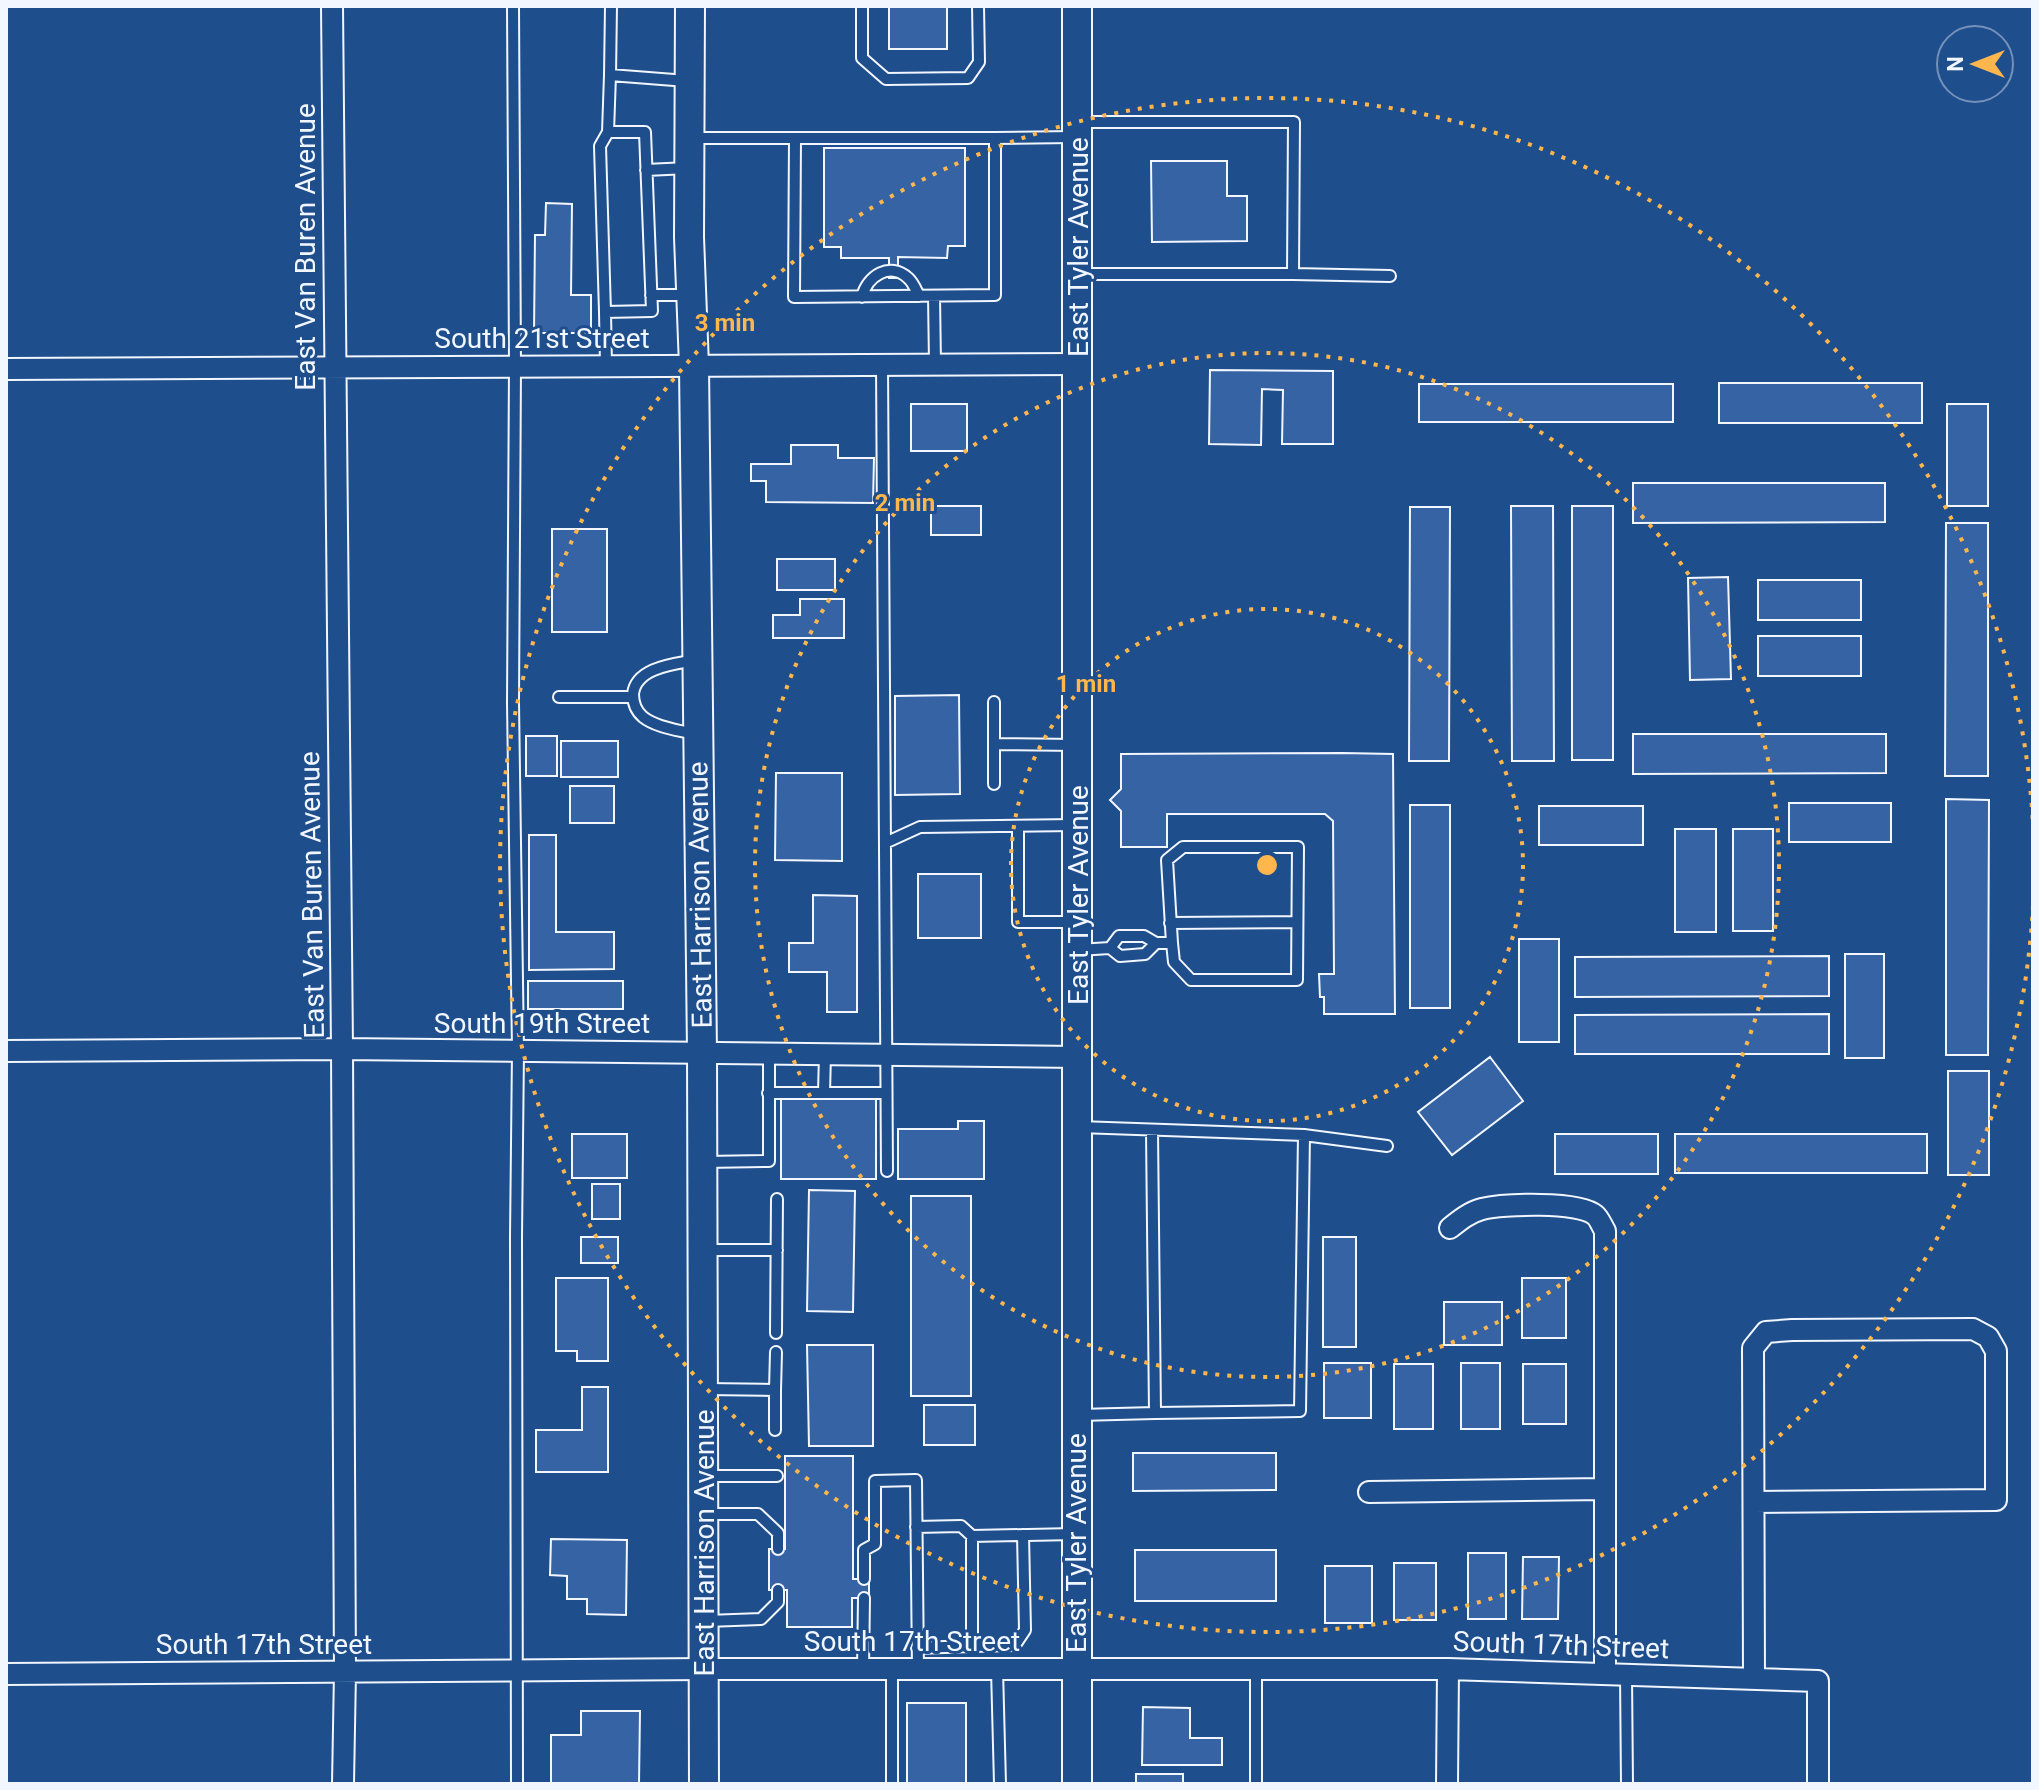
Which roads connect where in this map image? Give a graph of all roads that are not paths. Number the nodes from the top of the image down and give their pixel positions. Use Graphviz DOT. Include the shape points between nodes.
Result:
graph roads {
  1 [pos="332,6"];
  2 [pos="513,6"];
  3 [pos="611,6"];
  4 [pos="690,6"];
  5 [pos="862,6"];
  6 [pos="978,6"];
  7 [pos="1077,6"];
  8 [pos="610,75"];
  9 [pos="689,82"];
  10 [pos="1078,129"];
  11 [pos="608,132"];
  12 [pos="689,138"];
  13 [pos="995,138"];
  14 [pos="795,139"];
  15 [pos="689,168"];
  16 [pos="646,170"];
  17 [pos="1078,274"];
  18 [pos="1293,274"];
  19 [pos="1390,276"];
  20 [pos="651,295"];
  21 [pos="691,295"];
  22 [pos="919,296"];
  23 [pos="934,296"];
  24 [pos="862,297"];
  25 [pos="605,312"];
  26 [pos="935,364"];
  27 [pos="1078,364"];
  28 [pos="882,365"];
  29 [pos="334,366"];
  30 [pos="515,366"];
  31 [pos="606,366"];
  32 [pos="694,366"];
  33 [pos="6,369"];
  34 [pos="698,659"];
  35 [pos="559,697"];
  36 [pos="633,697"];
  37 [pos="994,702"];
  38 [pos="698,735"];
  39 [pos="994,744"];
  40 [pos="1078,745"];
  41 [pos="994,784"];
  42 [pos="1078,825"];
  43 [pos="1018,826"];
  44 [pos="885,843"];
  45 [pos="1297,922"];
  46 [pos="1170,923"];
  47 [pos="1078,936"];
  48 [pos="1156,943"];
  49 [pos="1172,943"];
  50 [pos="1110,948"];
  51 [pos="342,1049"];
  52 [pos="6,1051"];
  53 [pos="518,1051"];
  54 [pos="702,1052"];
  55 [pos="769,1053"];
  56 [pos="825,1054"];
  57 [pos="886,1055"];
  58 [pos="1077,1057"];
  59 [pos="768,1093"];
  60 [pos="824,1093"];
  61 [pos="886,1093"];
  62 [pos="1077,1127"];
  63 [pos="1152,1131"];
  64 [pos="1304,1135"];
  65 [pos="1387,1146"];
  66 [pos="703,1162"];
  67 [pos="887,1171"];
  68 [pos="777,1199"];
  69 [pos="1450,1228"];
  70 [pos="703,1250"];
  71 [pos="777,1250"];
  72 [pos="776,1333"];
  73 [pos="776,1352"];
  74 [pos="704,1389"];
  75 [pos="775,1390"];
  76 [pos="1155,1413"];
  77 [pos="1077,1415"];
  78 [pos="775,1430"];
  79 [pos="704,1476"];
  80 [pos="777,1476"];
  81 [pos="1605,1489"];
  82 [pos="1369,1492"];
  83 [pos="1754,1502"];
  84 [pos="704,1514"];
  85 [pos="916,1527"];
  86 [pos="1076,1534"];
  87 [pos="1023,1535"];
  88 [pos="972,1536"];
  89 [pos="778,1549"];
  90 [pos="864,1579"];
  91 [pos="778,1590"];
  92 [pos="864,1598"];
  93 [pos="705,1621"];
  94 [pos="972,1646"];
  95 [pos="917,1648"];
  96 [pos="705,1669"];
  97 [pos="863,1669"];
  98 [pos="892,1669"];
  99 [pos="997,1669"];
  100 [pos="1076,1669"];
  101 [pos="1256,1669"];
  102 [pos="1448,1669"];
  103 [pos="918,1670"];
  104 [pos="518,1671"];
  105 [pos="345,1672"];
  106 [pos="6,1674"];
  107 [pos="1605,1674"];
  108 [pos="1626,1675"];
  109 [pos="1754,1679"];
  110 [pos="343,1784"];
  111 [pos="517,1784"];
  112 [pos="704,1784"];
  113 [pos="892,1784"];
  114 [pos="1000,1784"];
  115 [pos="1077,1784"];
  116 [pos="1256,1784"];
  117 [pos="1447,1784"];
  118 [pos="1627,1784"];
  119 [pos="1818,1784"];
  1 -- 29 [label="street, East Van Buren Avenue"];
  2 -- 30 [label="lane"];
  3 -- 8 [label="lane"];
  4 -- 9 [label="main road, East Harrison Avenue"];
  5 -- 6 [label="lane" via="862,58 886,79 900,79 968,78 979,62"];
  7 -- 10 [label="main road, East Tyler Avenue"];
  8 -- 9 [label="lane"];
  8 -- 11 [label="lane"];
  9 -- 12 [label="main road, East Harrison Avenue"];
  10 -- 13 [label="lane"];
  10 -- 17 [label="main road, East Tyler Avenue"];
  10 -- 18 [label="lane" via="1294,122"];
  11 -- 16 [label="lane" via="645,132"];
  11 -- 25 [label="lane" via="600,146"];
  12 -- 14 [label="lane"];
  12 -- 15 [label="main road, East Harrison Avenue"];
  13 -- 14 [label="lane"];
  13 -- 23 [label="lane" via="995,295"];
  14 -- 24 [label="lane" via="794,297"];
  15 -- 16 [label="lane"];
  15 -- 21 [label="main road, East Harrison Avenue"];
  16 -- 20 [label="lane"];
  17 -- 18 [label="lane"];
  17 -- 27 [label="main road, East Tyler Avenue"];
  18 -- 19 [label="lane"];
  20 -- 21 [label="lane"];
  20 -- 25 [label="lane" via="652,311"];
  21 -- 32 [label="main road, East Harrison Avenue"];
  22 -- 23 [label="lane"];
  22 -- 24 [label="lane"];
  22 -- 24 [label="lane" via="911,279 889,271 874,274"];
  23 -- 26 [label="lane"];
  25 -- 31 [label="lane"];
  26 -- 27 [label="street, South 21st Street"];
  26 -- 28 [label="street, South 21st Street"];
  27 -- 40 [label="main road, East Tyler Avenue"];
  28 -- 32 [label="street, South 21st Street"];
  28 -- 44 [label="lane"];
  29 -- 30 [label="street, South 21st Street"];
  29 -- 33 [label="street, South 21st Street"];
  29 -- 51 [label="street, East Van Buren Avenue"];
  30 -- 31 [label="street, South 21st Street"];
  30 -- 53 [label="lane"];
  31 -- 32 [label="street, South 21st Street"];
  32 -- 34 [label="main road, East Harrison Avenue"];
  34 -- 36 [label="lane" via="657,668 641,678"];
  34 -- 38 [label="main road, East Harrison Avenue"];
  35 -- 36 [label="lane"];
  36 -- 38 [label="lane" via="640,715 653,723"];
  37 -- 39 [label="lane"];
  38 -- 54 [label="main road, East Harrison Avenue"];
  39 -- 40 [label="lane"];
  39 -- 41 [label="lane"];
  40 -- 42 [label="main road, East Tyler Avenue"];
  42 -- 43 [label="lane"];
  42 -- 47 [label="main road, East Tyler Avenue"];
  43 -- 44 [label="lane" via="920,827"];
  43 -- 47 [label="lane" via="1018,922"];
  44 -- 57 [label="lane"];
  45 -- 46 [label="lane"];
  45 -- 46 [label="lane" via="1298,847 1183,847 1167,860"];
  45 -- 49 [label="lane" via="1297,980 1191,980 1174,962"];
  46 -- 49 [label="lane"];
  47 -- 50 [label="lane"];
  47 -- 58 [label="main road, East Tyler Avenue"];
  48 -- 49 [label="lane"];
  48 -- 50 [label="lane" via="1145,954 1120,956"];
  48 -- 50 [label="lane" via="1144,936 1119,936"];
  51 -- 52 [label="street, South 19th Street"];
  51 -- 53 [label="street, South 19th Street"];
  51 -- 105 [label="street, East Van Buren Avenue"];
  53 -- 54 [label="street, South 19th Street"];
  53 -- 104 [label="lane"];
  54 -- 55 [label="street, South 19th Street"];
  54 -- 66 [label="main road, East Harrison Avenue"];
  55 -- 56 [label="street, South 19th Street"];
  55 -- 59 [label="lane"];
  56 -- 57 [label="street, South 19th Street"];
  56 -- 60 [label="lane"];
  57 -- 58 [label="street, South 19th Street"];
  57 -- 61 [label="lane"];
  58 -- 62 [label="main road, East Tyler Avenue"];
  59 -- 60 [label="lane"];
  59 -- 66 [label="lane" via="769,1161"];
  60 -- 61 [label="lane"];
  61 -- 67 [label="lane" via="881,1111"];
  62 -- 63 [label="lane"];
  62 -- 77 [label="main road, East Tyler Avenue"];
  63 -- 64 [label="lane"];
  63 -- 76 [label="lane"];
  64 -- 65 [label="lane"];
  64 -- 76 [label="lane" via="1300,1411"];
  66 -- 70 [label="main road, East Harrison Avenue"];
  68 -- 71 [label="lane"];
  69 -- 81 [label="street" via="1483,1209 1567,1206 1595,1215 1605,1231"];
  70 -- 71 [label="lane"];
  70 -- 74 [label="main road, East Harrison Avenue"];
  71 -- 72 [label="lane"];
  73 -- 75 [label="lane"];
  74 -- 75 [label="lane"];
  74 -- 79 [label="main road, East Harrison Avenue"];
  75 -- 78 [label="lane"];
  76 -- 77 [label="lane"];
  77 -- 86 [label="main road, East Tyler Avenue"];
  79 -- 80 [label="lane"];
  79 -- 84 [label="main road, East Harrison Avenue"];
  81 -- 82 [label="street"];
  81 -- 107 [label="street"];
  83 -- 83 [label="street" via="1753,1348 1766,1332 1973,1329 1988,1337 1996,1351 1996,1500"];
  83 -- 109 [label="street"];
  84 -- 89 [label="lane" via="758,1514 778,1533"];
  84 -- 93 [label="main road, East Harrison Avenue"];
  85 -- 88 [label="lane" via="961,1526"];
  85 -- 90 [label="lane" via="916,1480 875,1481 875,1544 864,1550"];
  85 -- 95 [label="lane"];
  86 -- 87 [label="lane"];
  86 -- 100 [label="main road, East Tyler Avenue"];
  87 -- 88 [label="lane"];
  87 -- 94 [label="lane" via="1025,1630 1015,1645"];
  88 -- 94 [label="lane"];
  91 -- 93 [label="lane" via="778,1602 761,1619"];
  92 -- 97 [label="lane"];
  93 -- 96 [label="main road, East Harrison Avenue"];
  94 -- 95 [label="lane"];
  95 -- 103 [label="lane"];
  96 -- 97 [label="street, South 17th Street"];
  96 -- 104 [label="street, South 17th Street"];
  96 -- 112 [label="main road, East Harrison Avenue"];
  97 -- 98 [label="street, South 17th Street"];
  98 -- 103 [label="street, South 17th Street"];
  98 -- 113 [label="lane"];
  99 -- 100 [label="street, South 17th Street"];
  99 -- 103 [label="street, South 17th Street"];
  99 -- 114 [label="lane"];
  100 -- 101 [label="street, South 17th Street"];
  100 -- 115 [label="main road, East Tyler Avenue"];
  101 -- 102 [label="street, South 17th Street"];
  101 -- 116 [label="lane"];
  102 -- 107 [label="street, South 17th Street"];
  102 -- 117 [label="street"];
  104 -- 105 [label="street, South 17th Street"];
  104 -- 111 [label="lane"];
  105 -- 106 [label="street, South 17th Street"];
  105 -- 110 [label="street, East Van Buren Avenue"];
  107 -- 108 [label="street, South 17th Street"];
  108 -- 109 [label="street, South 17th Street"];
  108 -- 118 [label="lane"];
  109 -- 119 [label="street, South 17th Street" via="1818,1681"];
}
